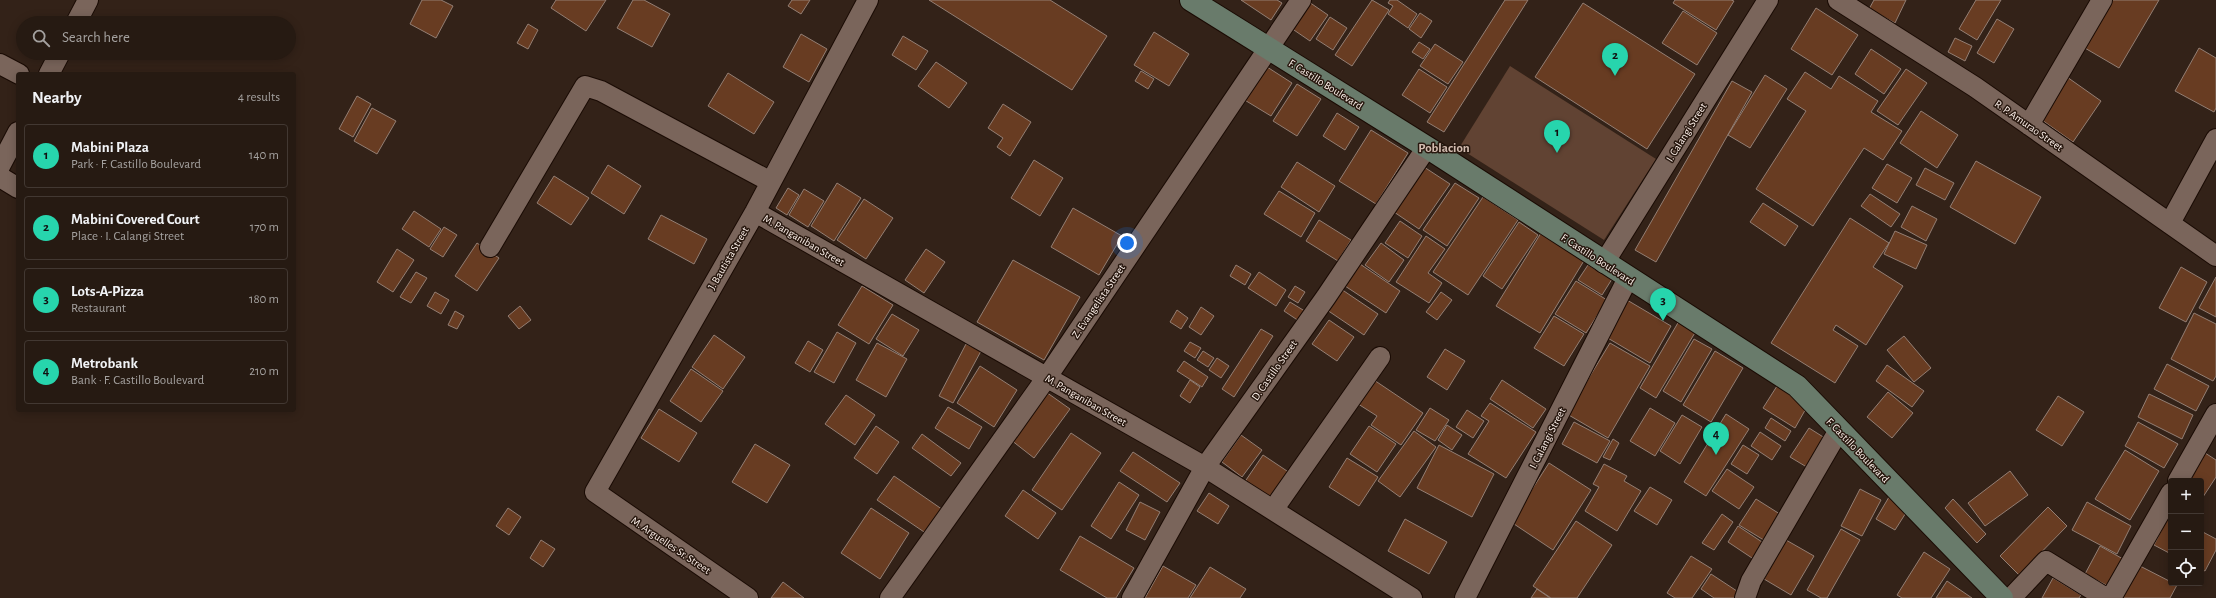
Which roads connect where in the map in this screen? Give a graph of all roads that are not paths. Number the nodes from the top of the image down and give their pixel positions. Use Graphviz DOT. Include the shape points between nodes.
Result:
graph roads {
  1 [pos="88,0"];
  2 [pos="868,0"];
  3 [pos="1192,0"];
  4 [pos="1301,0"];
  5 [pos="1768,0"];
  6 [pos="1838,0"];
  7 [pos="2102,0"];
  8 [pos="80,16"];
  9 [pos="1268,49"];
  10 [pos="56,60"];
  11 [pos="0,64"];
  12 [pos="16,72"];
  13 [pos="50,72"];
  14 [pos="2029,125"];
  15 [pos="16,136"];
  16 [pos="2216,139"];
  17 [pos="1427,147"];
  18 [pos="0,166"];
  19 [pos="0,177"];
  20 [pos="771,182"];
  21 [pos="16,187"];
  22 [pos="755,212"];
  23 [pos="2170,223"];
  24 [pos="490,247"];
  25 [pos="2216,256"];
  26 [pos="1604,263"];
  27 [pos="1628,278"];
  28 [pos="1380,357"];
  29 [pos="1047,377"];
  30 [pos="2216,414"];
  31 [pos="1839,430"];
  32 [pos="1205,467"];
  33 [pos="2180,478"];
  34 [pos="595,492"];
  35 [pos="2168,498"];
  36 [pos="1273,510"];
  37 [pos="748,598"];
  38 [pos="890,598"];
  39 [pos="1132,598"];
  40 [pos="1412,598"];
  41 [pos="1465,598"];
  42 [pos="1745,598"];
  43 [pos="2002,598"];
  44 [pos="2011,598"];
  45 [pos="2106,598"];
  46 [pos="2111,598"];
  1 -- 8 [label="street"];
  2 -- 20 [label="street, J. Bautista Street"];
  3 -- 9 [label="main road, F. Castillo Boulevard"];
  4 -- 9 [label="street, Z. Evangelista Street"];
  5 -- 26 [label="street, I. Calangi Street"];
  6 -- 14 [label="street, R. P. Amurao Street" via="1975,87"];
  7 -- 14 [label="street"];
  9 -- 17 [label="main road, F. Castillo Boulevard"];
  9 -- 29 [label="street, Z. Evangelista Street"];
  10 -- 13 [label="street"];
  11 -- 12 [label="street"];
  14 -- 23 [label="street, R. P. Amurao Street"];
  15 -- 18 [label="street"];
  16 -- 23 [label="street"];
  17 -- 26 [label="main road, F. Castillo Boulevard"];
  17 -- 32 [label="street, D. Castillo Street" via="1326,298"];
  19 -- 21 [label="street"];
  20 -- 22 [label="street, J. Bautista Street"];
  20 -- 24 [label="street" via="601,91 585,86"];
  22 -- 29 [label="street, M. Panganiban Street"];
  22 -- 34 [label="street, J. Bautista Street"];
  23 -- 25 [label="street, R. P. Amurao Street"];
  26 -- 27 [label="main road, F. Castillo Boulevard"];
  27 -- 31 [label="main road, F. Castillo Boulevard" via="1797,386"];
  27 -- 41 [label="street, I. Calangi Street"];
  28 -- 36 [label="street"];
  29 -- 32 [label="street, M. Panganiban Street"];
  29 -- 38 [label="street, Z. Evangelista Street"];
  30 -- 33 [label="street"];
  31 -- 42 [label="street" via="1755,575"];
  31 -- 43 [label="main road, F. Castillo Boulevard"];
  32 -- 36 [label="street, M. Panganiban Street"];
  32 -- 39 [label="street, D. Castillo Street"];
  34 -- 37 [label="street, M. Arguelles Sr. Street"];
  35 -- 46 [label="street"];
  36 -- 40 [label="street, M. Panganiban Street"];
  44 -- 45 [label="street" via="2046,561"];
}
